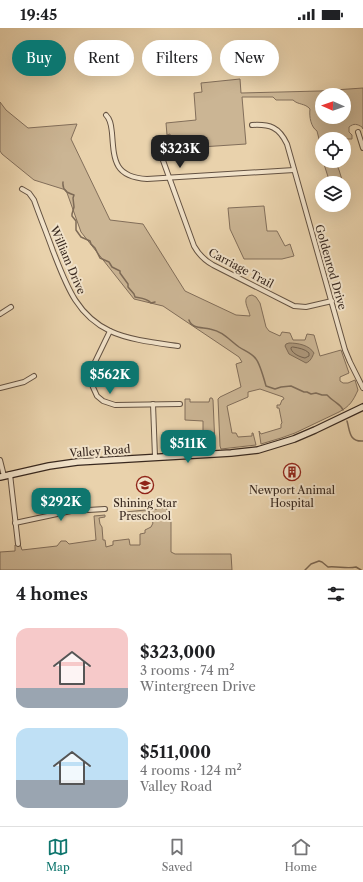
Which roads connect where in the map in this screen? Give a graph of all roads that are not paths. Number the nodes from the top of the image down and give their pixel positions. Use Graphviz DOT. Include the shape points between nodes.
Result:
graph roads {
  1 [pos="106,115"];
  2 [pos="252,125"];
  3 [pos="358,132"];
  4 [pos="363,148"];
  5 [pos="161,155"];
  6 [pos="294,170"];
  7 [pos="169,178"];
  8 [pos="22,189"];
  9 [pos="332,301"];
  10 [pos="11,307"];
  11 [pos="0,314"];
  12 [pos="110,331"];
  13 [pos="178,346"];
  14 [pos="34,376"];
  15 [pos="0,388"];
  16 [pos="363,388"];
  17 [pos="153,404"];
  18 [pos="180,404"];
  19 [pos="363,407"];
  20 [pos="155,457"];
  21 [pos="0,460"];
  22 [pos="10,474"];
  23 [pos="2,477"];
  24 [pos="106,509"];
  25 [pos="15,523"];
  26 [pos="18,544"];
  1 -- 7 [label="street" via="110,120 114,158 125,173 138,178"];
  2 -- 6 [label="street, Goldenrod Drive" via="262,124 274,128 282,135"];
  3 -- 4 [label="street"];
  5 -- 7 [label="street, Carriage Trail"];
  6 -- 7 [label="street"];
  6 -- 9 [label="street, Goldenrod Drive"];
  7 -- 9 [label="street, Carriage Trail" via="194,246 207,262 294,306 306,307"];
  8 -- 12 [label="street, William Drive" via="34,200 72,296 82,310"];
  9 -- 16 [label="street, Goldenrod Drive" via="345,350"];
  10 -- 11 [label="street"];
  12 -- 13 [label="street, William Drive"];
  12 -- 17 [label="street" via="92,370 91,379 95,392 100,399 110,404"];
  14 -- 15 [label="street" via="24,382"];
  17 -- 18 [label="street"];
  17 -- 20 [label="street"];
  19 -- 20 [label="main road, Valley Road" via="294,439 258,450"];
  20 -- 22 [label="main road, Valley Road" via="76,462"];
  21 -- 23 [label="street"];
  22 -- 23 [label="main road, Valley Road"];
  22 -- 25 [label="street"];
  24 -- 25 [label="street" via="71,511"];
  25 -- 26 [label="street"];
}
